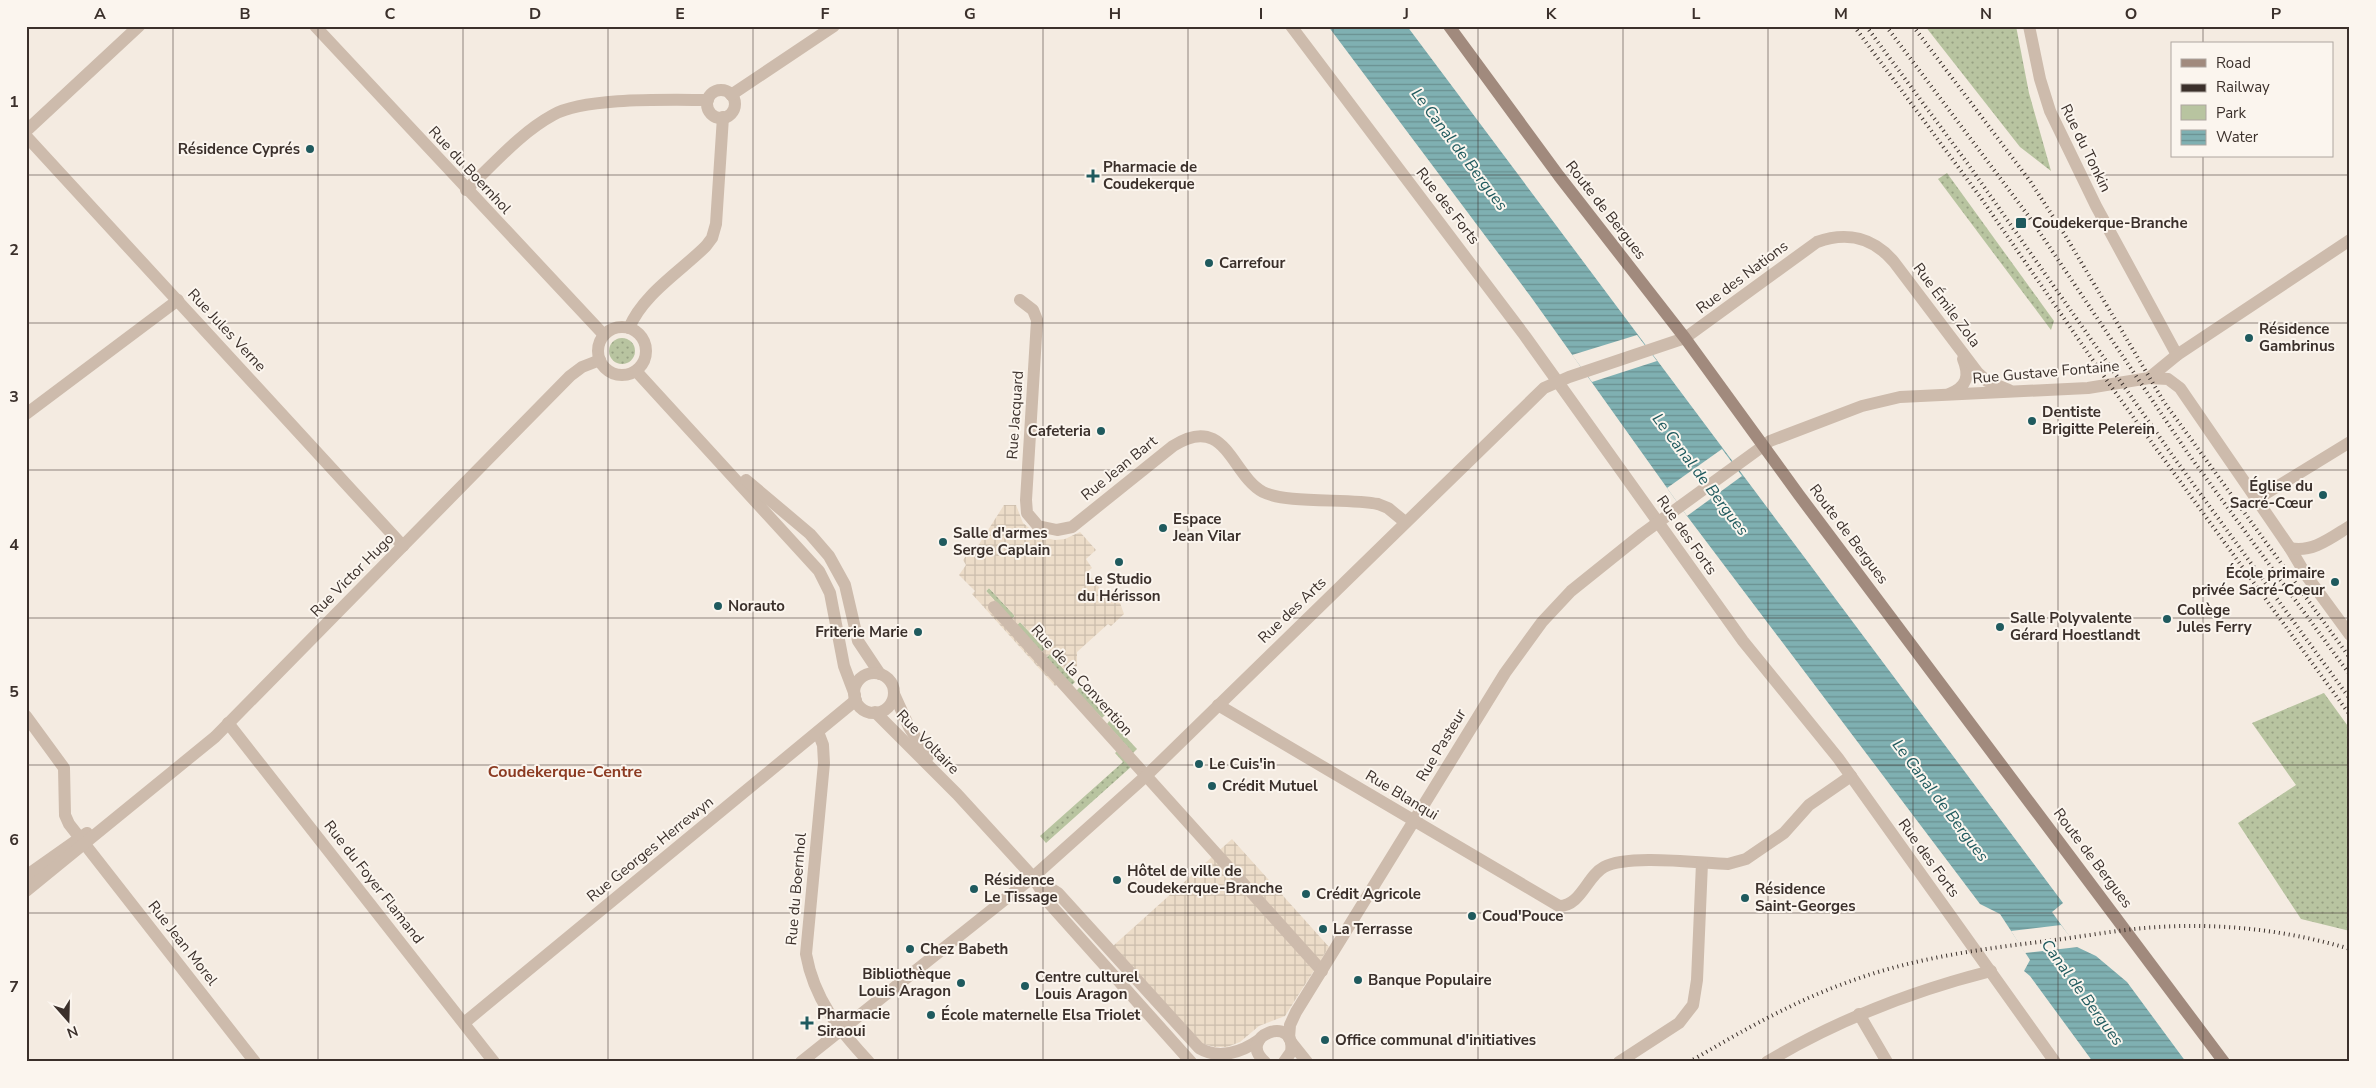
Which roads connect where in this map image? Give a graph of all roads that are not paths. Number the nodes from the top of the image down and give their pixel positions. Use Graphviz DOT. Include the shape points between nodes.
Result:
graph roads {
  1 [pos="139,26"];
  2 [pos="315,26"];
  3 [pos="834,26"];
  4 [pos="1291,26"];
  5 [pos="1449,26"];
  6 [pos="2029,26"];
  7 [pos="731,95"];
  8 [pos="708,100"];
  9 [pos="723,117"];
  10 [pos="26,131"];
  11 [pos="26,136"];
  12 [pos="466,190"];
  13 [pos="1851,236"];
  14 [pos="2350,240"];
  15 [pos="178,300"];
  16 [pos="1020,300"];
  17 [pos="629,328"];
  18 [pos="604,335"];
  19 [pos="1685,338"];
  20 [pos="1960,352"];
  21 [pos="2174,357"];
  22 [pos="600,360"];
  23 [pos="636,370"];
  24 [pos="1578,374"];
  25 [pos="2149,378"];
  26 [pos="1558,381"];
  27 [pos="2177,385"];
  28 [pos="2018,392"];
  29 [pos="1952,396"];
  30 [pos="26,414"];
  31 [pos="2350,442"];
  32 [pos="1763,445"];
  33 [pos="708,449"];
  34 [pos="2257,499"];
  35 [pos="1674,511"];
  36 [pos="1405,522"];
  37 [pos="1658,522"];
  38 [pos="2350,526"];
  39 [pos="1047,529"];
  40 [pos="403,546"];
  41 [pos="2290,548"];
  42 [pos="994,607"];
  43 [pos="2350,635"];
  44 [pos="880,674"];
  45 [pos="894,694"];
  46 [pos="855,698"];
  47 [pos="1218,705"];
  48 [pos="875,712"];
  49 [pos="26,716"];
  50 [pos="228,723"];
  51 [pos="818,732"];
  52 [pos="1146,775"];
  53 [pos="1851,776"];
  54 [pos="957,794"];
  55 [pos="1414,821"];
  56 [pos="82,842"];
  57 [pos="1702,863"];
  58 [pos="26,876"];
  59 [pos="1033,878"];
  60 [pos="26,891"];
  61 [pos="1322,971"];
  62 [pos="1991,971"];
  63 [pos="1859,1014"];
  64 [pos="464,1024"];
  65 [pos="841,1030"];
  66 [pos="1259,1040"];
  67 [pos="1290,1040"];
  68 [pos="1187,1059"];
  69 [pos="255,1062"];
  70 [pos="494,1062"];
  71 [pos="801,1062"];
  72 [pos="869,1062"];
  73 [pos="1265,1062"];
  74 [pos="1284,1062"];
  75 [pos="1307,1062"];
  76 [pos="1619,1062"];
  77 [pos="1767,1062"];
  78 [pos="1887,1062"];
  79 [pos="2056,1062"];
  80 [pos="2224,1062"];
  1 -- 10 [label="street"];
  2 -- 12 [label="street, Rue du Boernhol"];
  3 -- 7 [label="street"];
  4 -- 26 [label="street, Rue des Forts"];
  5 -- 19 [label="main road, Route de Bergues" via="1559,176"];
  6 -- 21 [label="street, Rue du Tonkin" via="2050,111"];
  7 -- 8 [label="street" via="719,90"];
  7 -- 9 [label="street" via="733,108"];
  8 -- 9 [label="street" via="711,113"];
  8 -- 12 [label="street" via="599,104 562,111 531,130"];
  9 -- 17 [label="street" via="712,238 644,304 634,315"];
  11 -- 15 [label="street, Rue Jules Verne"];
  12 -- 18 [label="street, Rue du Boernhol"];
  13 -- 19 [label="street, Rue des Nations" via="1830,238 1812,245"];
  13 -- 20 [label="street, Rue Émile Zola" via="1865,240 1887,254"];
  14 -- 21 [label="street, Rue Gustave Fontaine"];
  15 -- 30 [label="street"];
  15 -- 40 [label="street, Rue Jules Verne"];
  16 -- 39 [label="street, Rue Jacquard" via="1033,310 1037,320 1026,505 1031,521"];
  17 -- 18 [label="street" via="615,328"];
  17 -- 23 [label="street" via="640,335 646,347 644,360"];
  18 -- 22 [label="street" via="598,348"];
  19 -- 24 [label="street, Rue des Nations"];
  19 -- 32 [label="main road, Route de Bergues"];
  20 -- 28 [label="street, Rue Émile Zola" via="1987,381"];
  20 -- 29 [label="street" via="1967,369 1966,382"];
  21 -- 25 [label="street, Rue Gustave Fontaine"];
  21 -- 27 [label="street, Rue du Tonkin" via="2170,370"];
  22 -- 23 [label="street" via="608,371 617,374"];
  22 -- 40 [label="street, Rue Victor Hugo" via="570,376"];
  23 -- 33 [label="street"];
  24 -- 26 [label="street, Rue des Arts"];
  25 -- 27 [label="street" via="2168,380"];
  25 -- 28 [label="street, Rue Gustave Fontaine" via="2088,388"];
  26 -- 36 [label="street, Rue des Arts" via="1540,391"];
  26 -- 37 [label="street, Rue des Forts"];
  27 -- 34 [label="street"];
  28 -- 29 [label="street, Rue Gustave Fontaine"];
  29 -- 32 [label="street, Rue Gustave Fontaine" via="1881,400"];
  31 -- 34 [label="street"];
  32 -- 35 [label="street, Rue Gustave Fontaine"];
  32 -- 80 [label="main road, Route de Bergues"];
  33 -- 44 [label="street" via="804,528 829,556 845,585 858,641"];
  33 -- 46 [label="street" via="823,576 830,593 844,666"];
  34 -- 41 [label="street"];
  35 -- 37 [label="street, Rue Pasteur"];
  36 -- 39 [label="street, Rue Jean Bart" via="1378,504 1265,493 1224,448 1212,439 1196,437 1179,442 1075,524 1062,530"];
  36 -- 47 [label="street, Rue des Arts"];
  37 -- 53 [label="street, Rue des Forts" via="1742,641"];
  37 -- 55 [label="street, Rue Pasteur" via="1584,579 1542,622 1505,673"];
  38 -- 41 [label="street" via="2315,546 2302,550"];
  40 -- 50 [label="street, Rue Victor Hugo"];
  41 -- 43 [label="street"];
  42 -- 52 [label="street, Rue de la Convention"];
  44 -- 45 [label="street" via="890,681"];
  44 -- 46 [label="street" via="870,673 861,678 855,687"];
  45 -- 48 [label="street" via="889,706"];
  45 -- 54 [label="street, Rue Voltaire" via="915,738"];
  46 -- 48 [label="street" via="862,708"];
  46 -- 51 [label="street, Rue Georges Herrewyn"];
  47 -- 52 [label="street, Rue des Arts"];
  47 -- 55 [label="street, Rue Blanqui"];
  48 -- 54 [label="street, Rue Voltaire"];
  49 -- 56 [label="street, Rue Jean Morel" via="64,768 65,815"];
  50 -- 56 [label="street, Rue Victor Hugo" via="204,747"];
  50 -- 64 [label="street, Rue du Foyer Flamand"];
  51 -- 64 [label="street, Rue Georges Herrewyn"];
  51 -- 65 [label="street, Rue du Boernhol" via="824,763 806,949 817,992"];
  52 -- 59 [label="street, Rue des Arts"];
  52 -- 61 [label="street, Rue de la Convention"];
  53 -- 57 [label="street" via="1809,805 1789,829 1746,859 1735,864"];
  53 -- 62 [label="street, Rue des Forts"];
  54 -- 59 [label="street, Rue Voltaire"];
  55 -- 57 [label="street, Rue Blanqui" via="1561,906 1571,902 1595,874 1612,863 1634,860"];
  55 -- 61 [label="street, Rue Pasteur"];
  56 -- 58 [label="street, Rue Victor Hugo"];
  56 -- 60 [label="street, Rue Victor Hugo"];
  56 -- 69 [label="street, Rue Jean Morel"];
  57 -- 76 [label="street" via="1693,1005 1679,1022"];
  59 -- 65 [label="street, Rue des Arts"];
  59 -- 66 [label="street" via="1055,890 1199,1048 1210,1053 1227,1054"];
  59 -- 68 [label="street" via="1048,902"];
  61 -- 67 [label="street, Rue Pasteur" via="1291,1021"];
  62 -- 63 [label="street"];
  62 -- 79 [label="street, Rue des Forts"];
  63 -- 77 [label="street"];
  63 -- 78 [label="street"];
  64 -- 70 [label="street, Rue du Foyer Flamand"];
  65 -- 71 [label="street, Rue des Arts"];
  65 -- 72 [label="street, Rue du Boernhol"];
  66 -- 67 [label="street" via="1273,1030 1282,1032"];
  66 -- 73 [label="street" via="1258,1052"];
  67 -- 74 [label="street, Rue Pasteur" via="1291,1054"];
  67 -- 75 [label="street"];
}
